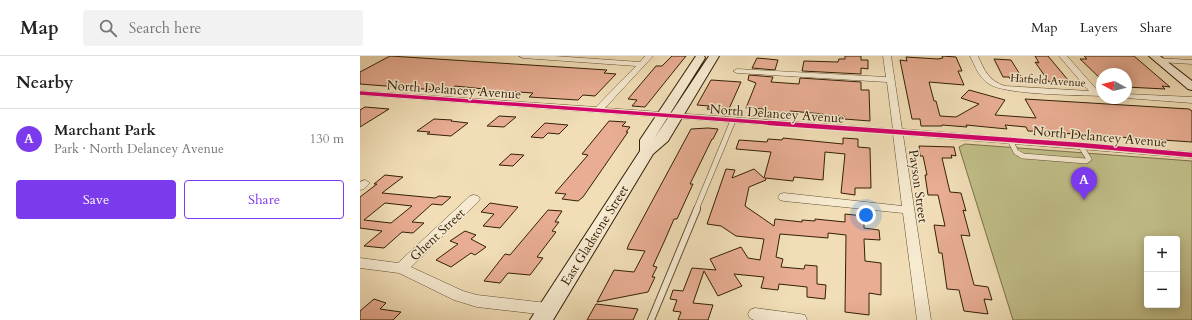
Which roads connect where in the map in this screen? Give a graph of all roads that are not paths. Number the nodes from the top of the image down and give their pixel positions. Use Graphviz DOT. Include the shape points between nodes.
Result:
graph roads {
  1 [pos="522,56"];
  2 [pos="648,56"];
  3 [pos="702,56"];
  4 [pos="714,56"];
  5 [pos="887,56"];
  6 [pos="974,56"];
  7 [pos="1063,56"];
  8 [pos="1156,58"];
  9 [pos="1192,62"];
  10 [pos="641,64"];
  11 [pos="737,71"];
  12 [pos="890,80"];
  13 [pos="1192,87"];
  14 [pos="1096,91"];
  15 [pos="360,93"];
  16 [pos="372,94"];
  17 [pos="1096,94"];
  18 [pos="1132,96"];
  19 [pos="360,100"];
  20 [pos="1192,100"];
  21 [pos="598,110"];
  22 [pos="670,116"];
  23 [pos="733,121"];
  24 [pos="898,132"];
  25 [pos="1010,140"];
  26 [pos="1080,145"];
  27 [pos="1192,155"];
  28 [pos="784,197"];
  29 [pos="474,199"];
  30 [pos="908,210"];
  31 [pos="360,263"];
  32 [pos="401,268"];
  33 [pos="755,314"];
  34 [pos="544,315"];
  35 [pos="651,320"];
  36 [pos="800,320"];
  37 [pos="924,320"];
  1 -- 10 [label="street"];
  2 -- 10 [label="street"];
  3 -- 22 [label="street, East Gladstone Street"];
  4 -- 22 [label="street, East Gladstone Street"];
  5 -- 12 [label="street, Payson Street"];
  6 -- 17 [label="street, Hatfield Avenue" via="986,80 993,85 1004,88"];
  7 -- 14 [label="street"];
  8 -- 9 [label="street"];
  8 -- 13 [label="street"];
  10 -- 21 [label="street"];
  11 -- 12 [label="street"];
  12 -- 24 [label="street, Payson Street"];
  15 -- 16 [label="street, North Delancey Avenue"];
  16 -- 19 [label="street"];
  16 -- 21 [label="street, North Delancey Avenue"];
  18 -- 20 [label="street"];
  21 -- 22 [label="street, North Delancey Avenue"];
  22 -- 23 [label="street, North Delancey Avenue"];
  22 -- 34 [label="street, East Gladstone Street" via="647,140 647,151"];
  23 -- 24 [label="street, North Delancey Avenue"];
  23 -- 35 [label="lane"];
  24 -- 25 [label="street, North Delancey Avenue"];
  24 -- 30 [label="street, Payson Street"];
  25 -- 26 [label="street, North Delancey Avenue"];
  25 -- 26 [label="lane" via="1016,152 1022,156 1086,161 1089,158"];
  26 -- 27 [label="street, North Delancey Avenue"];
  28 -- 30 [label="street"];
  29 -- 32 [label="street, Ghent Street"];
  30 -- 37 [label="street, Payson Street"];
  31 -- 32 [label="street"];
  32 -- 34 [label="street" via="459,296"];
  33 -- 36 [label="street"];
}
